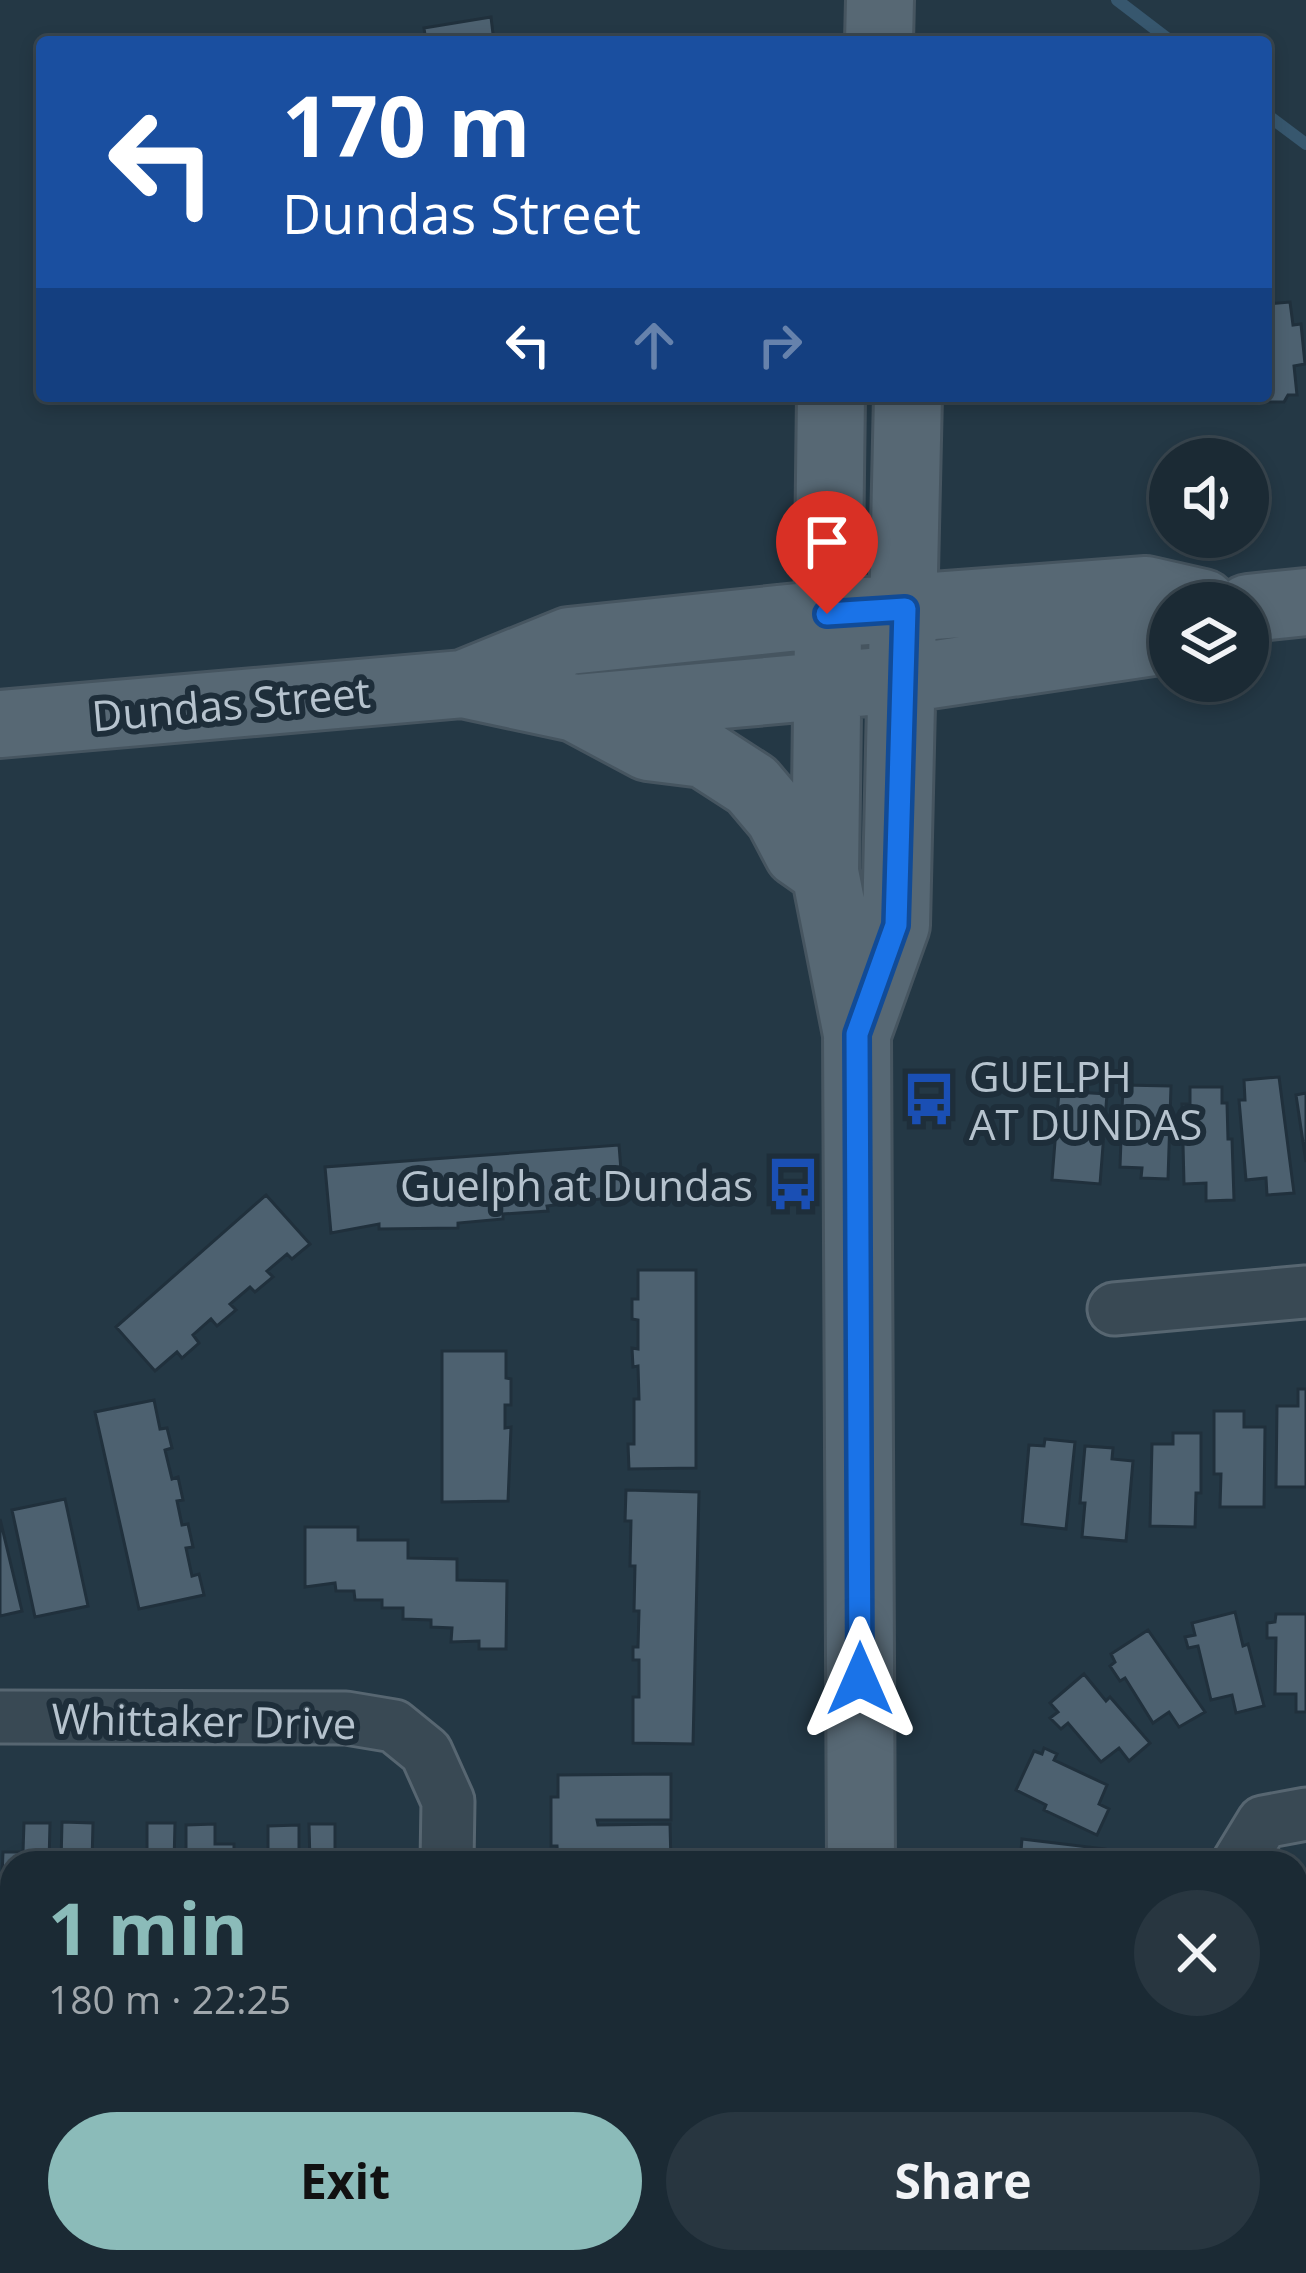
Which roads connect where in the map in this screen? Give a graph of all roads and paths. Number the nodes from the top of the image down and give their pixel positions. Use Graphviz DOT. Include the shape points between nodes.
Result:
graph roads {
  1 [pos="880,0"];
  2 [pos="879,36"];
  3 [pos="831,402"];
  4 [pos="908,402"];
  5 [pos="1149,591"];
  6 [pos="1306,602"];
  7 [pos="1269,606"];
  8 [pos="905,609"];
  9 [pos="827,614"];
  10 [pos="1149,643"];
  11 [pos="903,679"];
  12 [pos="463,684"];
  13 [pos="826,685"];
  14 [pos="575,708"];
  15 [pos="0,724"];
  16 [pos="825,872"];
  17 [pos="857,1034"];
  18 [pos="1306,1292"];
  19 [pos="1114,1309"];
  20 [pos="0,1717"];
  21 [pos="1306,1814"];
  22 [pos="447,1851"];
  23 [pos="861,1851"];
  24 [pos="1245,1851"];
  1 -- 2 [label="main road"];
  3 -- 9 [label="main road"];
  4 -- 8 [label="main road"];
  5 -- 8 [label="main road, Dundas Street"];
  6 -- 7 [label="main road"];
  8 -- 9 [label="main road, Dundas Street"];
  8 -- 11 [label="main road"];
  9 -- 12 [label="main road, Dundas Street" via="569,641"];
  9 -- 13 [label="main road"];
  10 -- 11 [label="main road, Dundas Street"];
  11 -- 13 [label="main road, Dundas Street"];
  11 -- 17 [label="main road" via="896,925"];
  12 -- 14 [label="main road, Dundas Street"];
  12 -- 15 [label="main road, Dundas Street"];
  13 -- 14 [label="main road, Dundas Street"];
  13 -- 16 [label="main road"];
  14 -- 16 [label="main road" via="648,746 704,754 752,784 798,853"];
  16 -- 17 [label="main road"];
  17 -- 23 [label="main road"];
  18 -- 19 [label="street"];
  20 -- 22 [label="street, Whittaker Drive" via="346,1718 394,1726 426,1752 448,1801"];
  21 -- 24 [label="street" via="1263,1822"];
}
